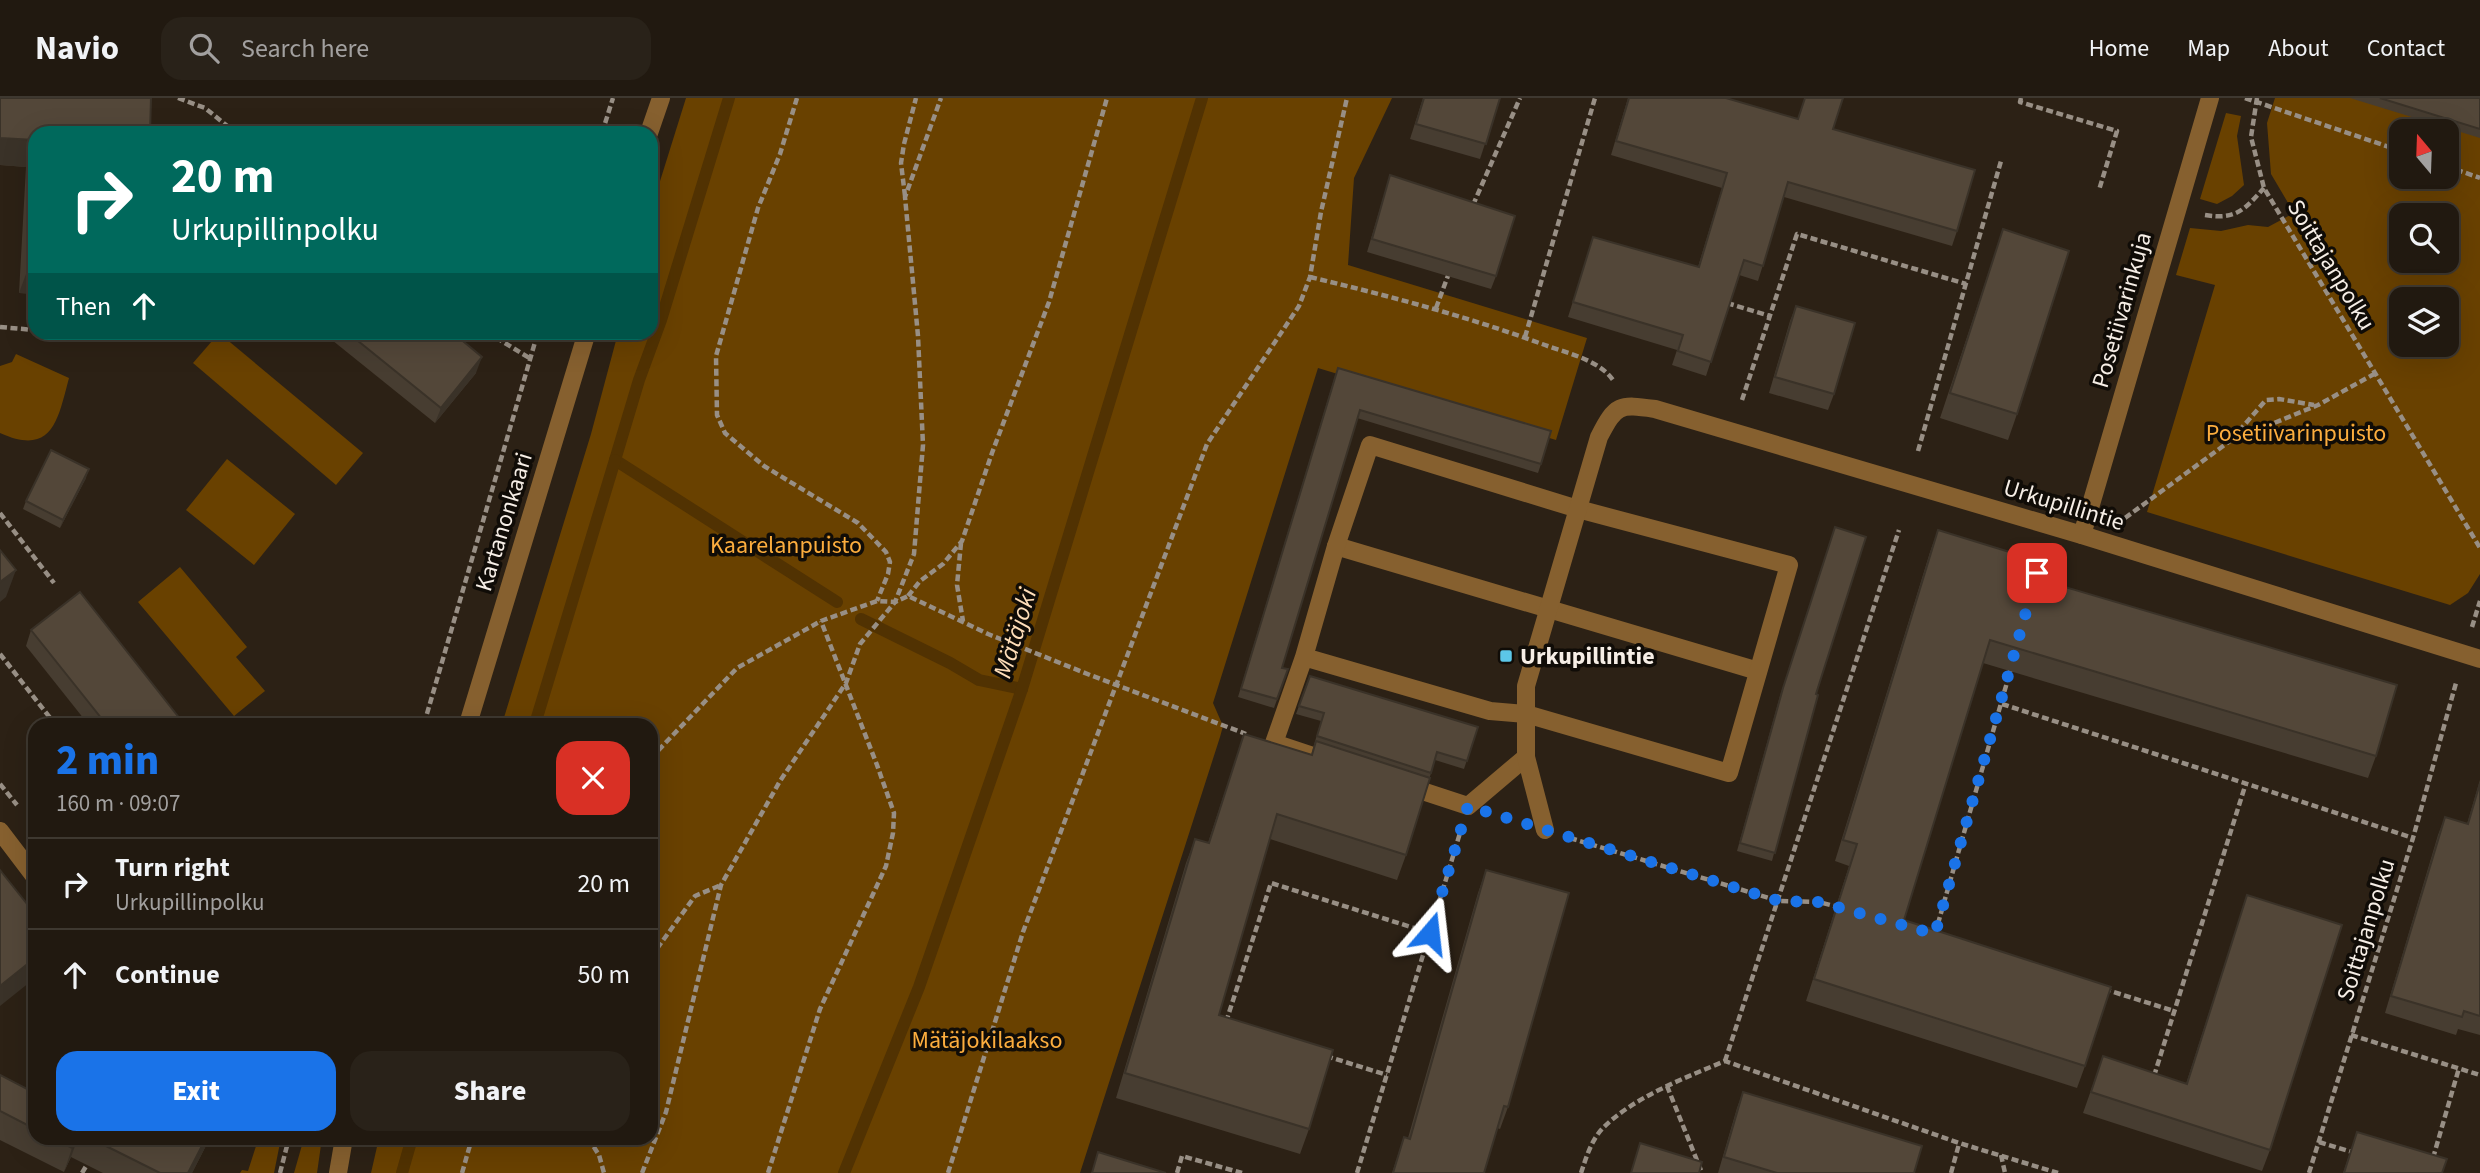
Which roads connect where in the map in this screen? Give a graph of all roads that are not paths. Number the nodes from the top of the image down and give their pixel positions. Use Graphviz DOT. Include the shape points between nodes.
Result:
graph roads {
  1 [pos="661,98"];
  2 [pos="2210,98"];
  3 [pos="651,126"];
  4 [pos="585,340"];
  5 [pos="1578,509"];
  6 [pos="2082,536"];
  7 [pos="1336,546"];
  8 [pos="1548,610"];
  9 [pos="1304,657"];
  10 [pos="2480,659"];
  11 [pos="1758,671"];
  12 [pos="1526,714"];
  13 [pos="470,718"];
  14 [pos="1525,757"];
  15 [pos="1352,768"];
  16 [pos="1391,781"];
  17 [pos="1545,830"];
  18 [pos="0,831"];
  19 [pos="28,868"];
  20 [pos="343,1145"];
  21 [pos="338,1173"];
  1 -- 3 [label="street"];
  2 -- 6 [label="street, Posetiivarinkuja"];
  4 -- 13 [label="street, Kartanonkaari"];
  5 -- 6 [label="street, Urkupillintie" via="1599,437 1611,414 1632,406 1655,409"];
  5 -- 7 [label="street" via="1370,445"];
  5 -- 8 [label="street"];
  5 -- 11 [label="street" via="1789,565"];
  6 -- 10 [label="street, Urkupillintie"];
  7 -- 8 [label="street"];
  7 -- 9 [label="street"];
  8 -- 11 [label="street"];
  8 -- 12 [label="street" via="1526,686"];
  9 -- 12 [label="street" via="1490,711"];
  9 -- 15 [label="street" via="1274,743"];
  11 -- 12 [label="street" via="1729,773"];
  12 -- 14 [label="street"];
  14 -- 16 [label="street" via="1468,806"];
  14 -- 17 [label="street"];
  18 -- 19 [label="street"];
  20 -- 21 [label="street"];
}
